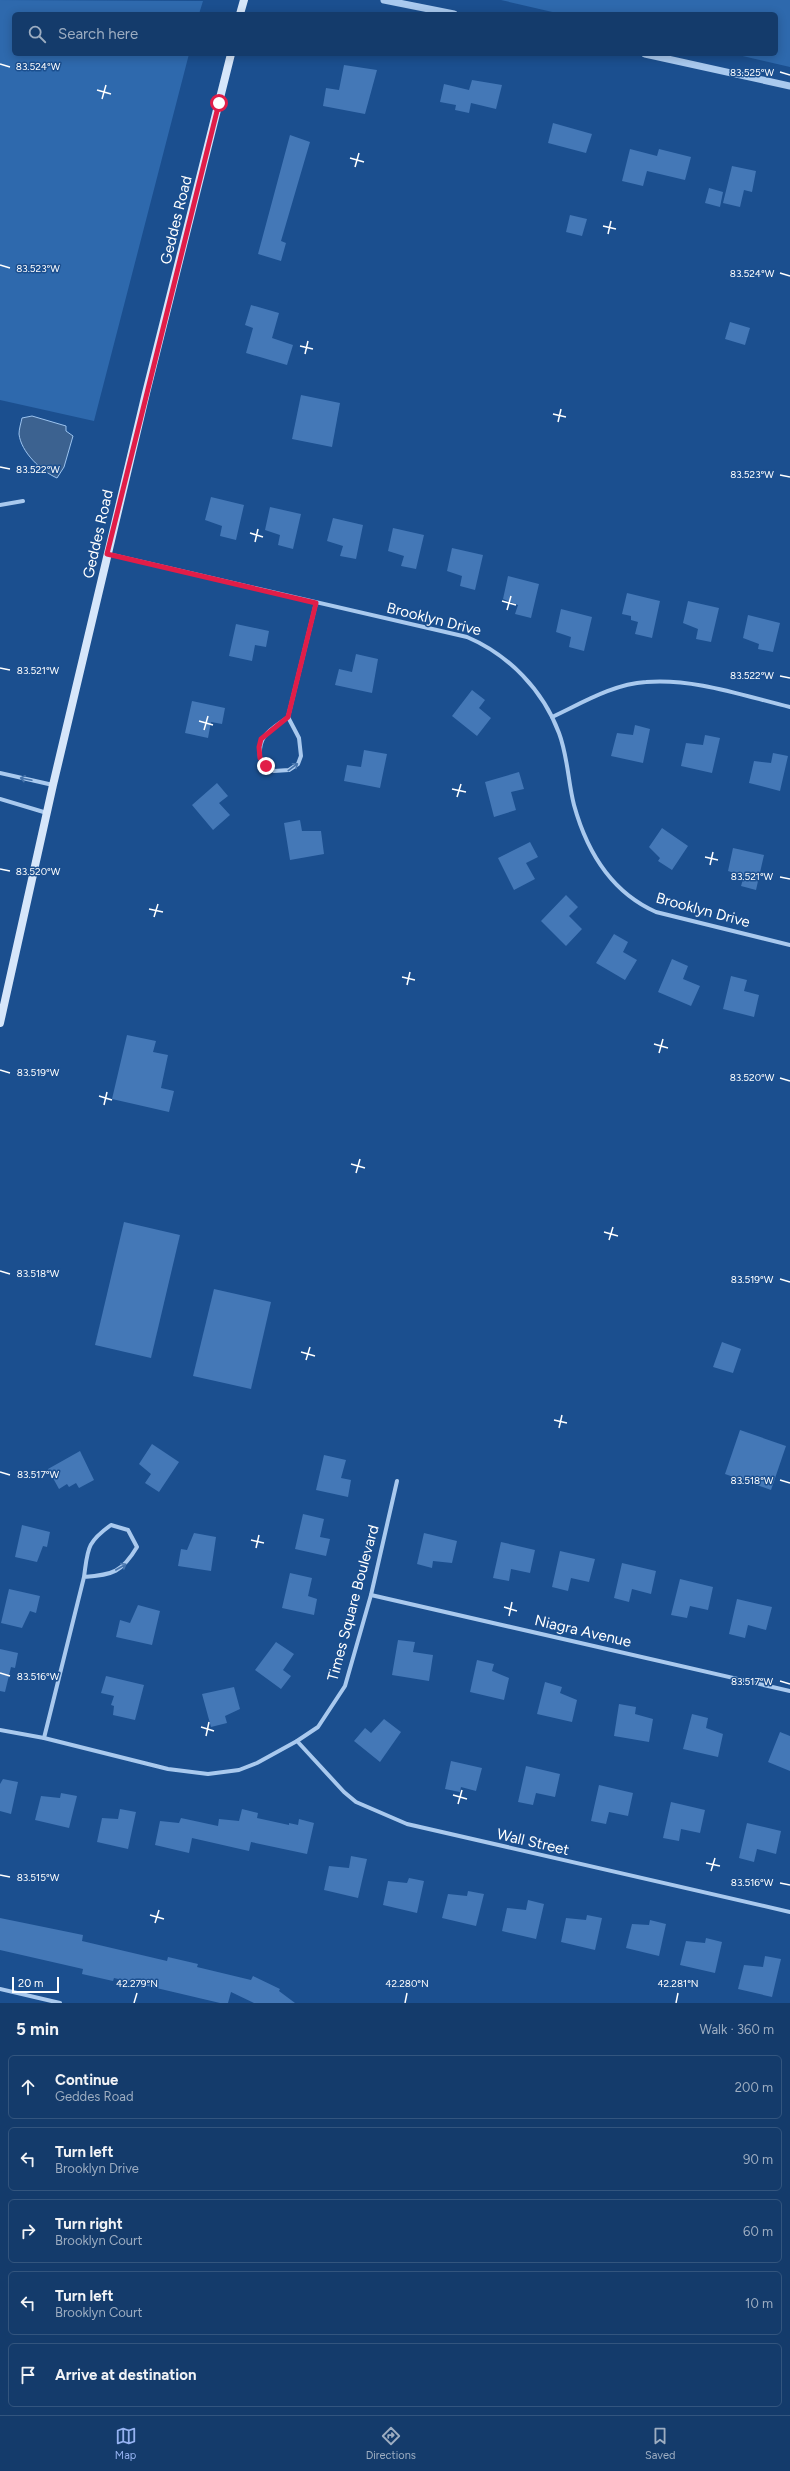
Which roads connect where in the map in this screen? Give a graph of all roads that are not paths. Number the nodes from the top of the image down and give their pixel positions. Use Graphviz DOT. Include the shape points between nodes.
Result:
graph roads {
  1 [pos="244,0"];
  2 [pos="384,0"];
  3 [pos="241,12"];
  4 [pos="444,12"];
  5 [pos="231,56"];
  6 [pos="654,56"];
  7 [pos="790,86"];
  8 [pos="23,501"];
  9 [pos="0,504"];
  10 [pos="107,554"];
  11 [pos="316,603"];
  12 [pos="790,707"];
  13 [pos="552,716"];
  14 [pos="288,717"];
  15 [pos="0,773"];
  16 [pos="53,785"];
  17 [pos="0,799"];
  18 [pos="47,813"];
  19 [pos="790,944"];
  20 [pos="0,1023"];
  21 [pos="397,1481"];
  22 [pos="84,1577"];
  23 [pos="371,1595"];
  24 [pos="790,1691"];
  25 [pos="0,1730"];
  26 [pos="44,1738"];
  27 [pos="298,1741"];
  28 [pos="790,1912"];
  29 [pos="0,1989"];
  30 [pos="60,2003"];
  1 -- 3 [label="main road"];
  2 -- 4 [label="street"];
  5 -- 10 [label="main road, Geddes Road"];
  6 -- 7 [label="street"];
  8 -- 9 [label="street"];
  10 -- 11 [label="street, Brooklyn Drive"];
  10 -- 16 [label="main road, Geddes Road"];
  11 -- 13 [label="street, Brooklyn Drive" via="467,637 488,646 520,672"];
  11 -- 14 [label="street"];
  12 -- 13 [label="street" via="680,683 646,682 608,692"];
  13 -- 19 [label="street, Brooklyn Drive" via="568,764 574,805 593,852 617,887 638,904 663,914"];
  14 -- 14 [label="street, one-way" via="261,739 260,758 274,771 294,768 301,756 299,738"];
  16 -- 15 [label="street, one-way"];
  16 -- 18 [label="main road, Geddes Road"];
  17 -- 18 [label="street"];
  18 -- 20 [label="main road, Geddes Road"];
  21 -- 23 [label="street, Times Square Boulevard"];
  22 -- 22 [label="street, one-way" via="107,1575 127,1564 137,1547 128,1530 111,1525 93,1538 87,1554"];
  22 -- 26 [label="street"];
  23 -- 24 [label="street, Niagra Avenue"];
  23 -- 27 [label="street, Times Square Boulevard" via="345,1686 318,1727"];
  25 -- 26 [label="street, Times Square Boulevard"];
  26 -- 27 [label="street, Times Square Boulevard" via="168,1769 208,1774 239,1770"];
  27 -- 28 [label="street, Wall Street" via="356,1802 406,1824"];
  29 -- 30 [label="street"];
}
